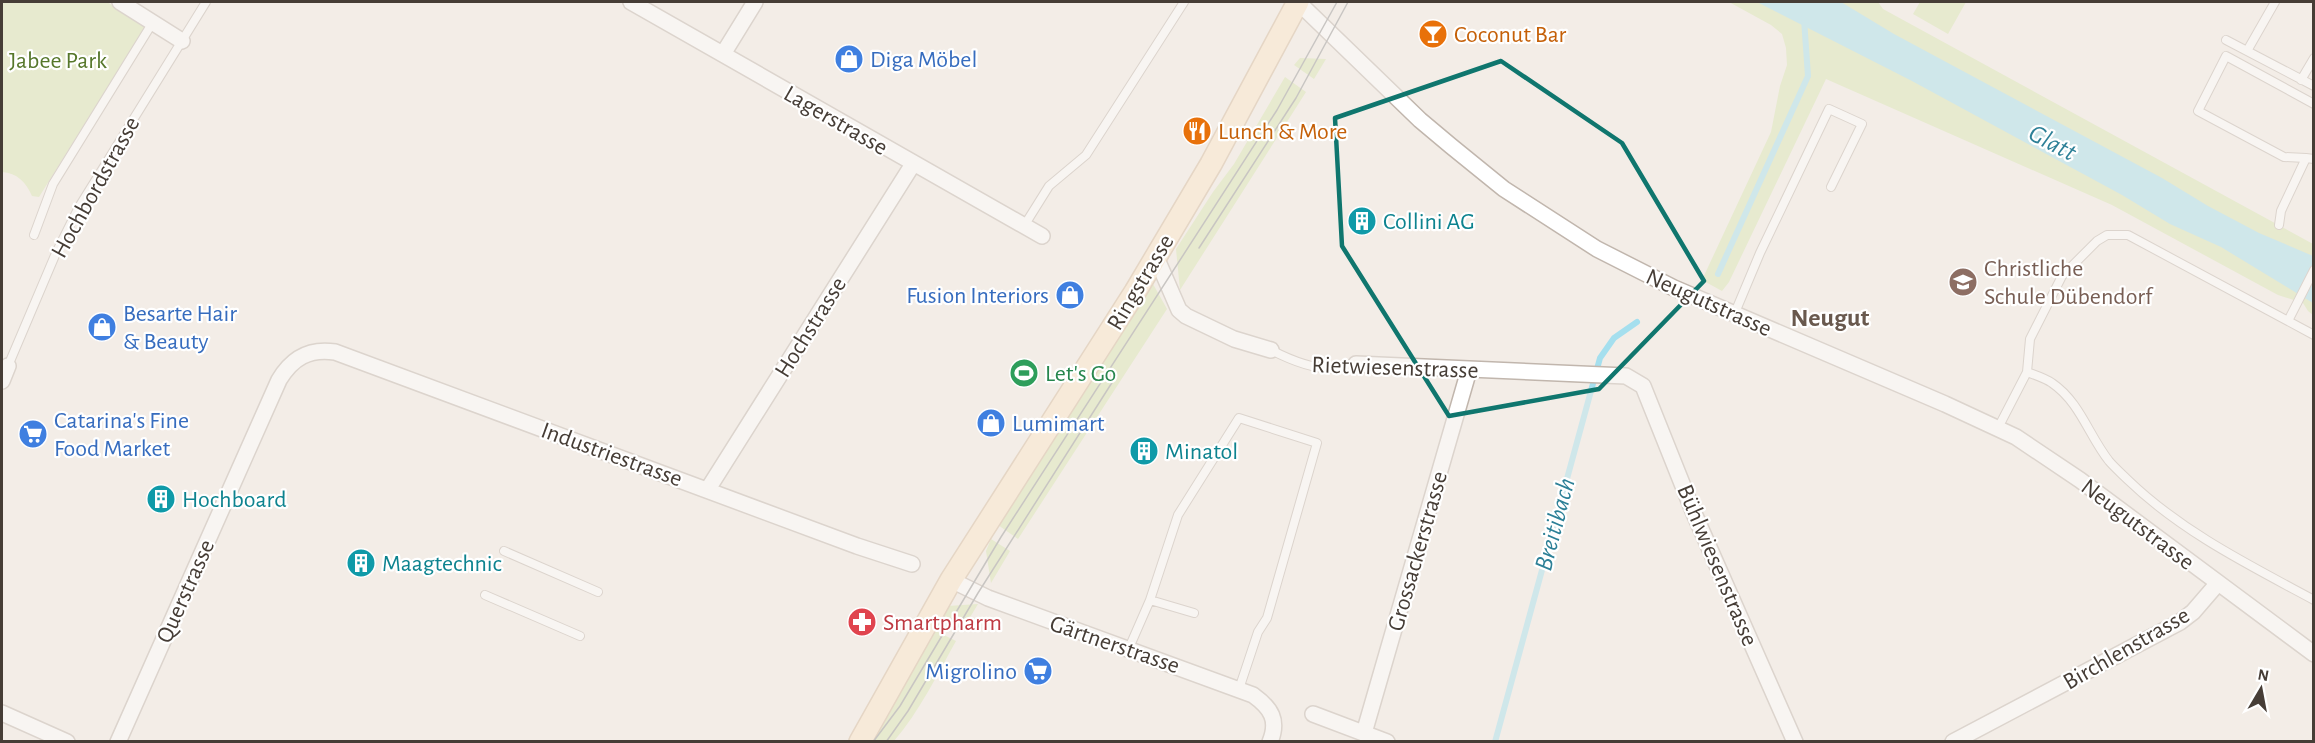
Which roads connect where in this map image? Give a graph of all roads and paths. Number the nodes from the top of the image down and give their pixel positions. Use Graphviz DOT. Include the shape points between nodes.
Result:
graph roads {
  1 [pos="120,2"];
  2 [pos="206,2"];
  3 [pos="631,2"];
  4 [pos="755,2"];
  5 [pos="1184,2"];
  6 [pos="1298,2"];
  7 [pos="2275,2"];
  8 [pos="153,22"];
  9 [pos="182,40"];
  10 [pos="2226,40"];
  11 [pos="2247,51"];
  12 [pos="723,54"];
  13 [pos="2313,58"];
  14 [pos="2301,80"];
  15 [pos="2313,86"];
  16 [pos="2313,104"];
  17 [pos="2310,158"];
  18 [pos="913,164"];
  19 [pos="1831,188"];
  20 [pos="2279,225"];
  21 [pos="1024,226"];
  22 [pos="34,235"];
  23 [pos="1042,236"];
  24 [pos="1156,257"];
  25 [pos="2313,270"];
  26 [pos="1734,315"];
  27 [pos="2288,321"];
  28 [pos="2313,335"];
  29 [pos="1271,350"];
  30 [pos="310,352"];
  31 [pos="1356,364"];
  32 [pos="1469,370"];
  33 [pos="2027,372"];
  34 [pos="4,375"];
  35 [pos="1643,386"];
  36 [pos="1998,428"];
  37 [pos="708,489"];
  38 [pos="504,550"];
  39 [pos="912,564"];
  40 [pos="951,580"];
  41 [pos="2218,583"];
  42 [pos="598,592"];
  43 [pos="485,595"];
  44 [pos="1150,600"];
  45 [pos="2313,600"];
  46 [pos="1194,613"];
  47 [pos="580,636"];
  48 [pos="1129,648"];
  49 [pos="2313,654"];
  50 [pos="1239,689"];
  51 [pos="2,713"];
  52 [pos="1313,714"];
  53 [pos="1364,733"];
  54 [pos="67,741"];
  55 [pos="118,741"];
  56 [pos="860,741"];
  57 [pos="1270,741"];
  58 [pos="1387,741"];
  59 [pos="1795,741"];
  60 [pos="1953,741"];
  1 -- 8 [label="street"];
  2 -- 9 [label="lane, Hochbordstrasse"];
  3 -- 12 [label="street, Lagerstrasse"];
  4 -- 12 [label="street"];
  5 -- 21 [label="lane" via="1086,155 1049,186"];
  6 -- 24 [label="main road, Ringstrasse"];
  6 -- 26 [label="street, Neugutstrasse" via="1420,120 1504,189 1597,249"];
  7 -- 11 [label="lane"];
  8 -- 9 [label="street"];
  8 -- 22 [label="lane" via="53,184"];
  9 -- 34 [label="lane, Hochbordstrasse" via="79,207"];
  10 -- 11 [label="lane"];
  11 -- 14 [label="lane"];
  12 -- 18 [label="street, Lagerstrasse"];
  13 -- 14 [label="lane"];
  14 -- 15 [label="lane"];
  16 -- 17 [label="lane" via="2226,56 2198,111 2284,157"];
  17 -- 20 [label="lane" via="2281,211"];
  18 -- 21 [label="street, Lagerstrasse"];
  18 -- 37 [label="street, Hochstrasse"];
  19 -- 26 [label="lane" via="1862,124 1829,110"];
  21 -- 23 [label="street, Lagerstrasse"];
  24 -- 29 [label="street, Rietwiesenstrasse" via="1185,316 1234,339"];
  24 -- 40 [label="main road, Ringstrasse"];
  25 -- 27 [label="lane"];
  26 -- 36 [label="street, Neugutstrasse"];
  27 -- 28 [label="lane"];
  27 -- 33 [label="lane" via="2128,235 2107,235 2097,240 2062,276 2030,339"];
  29 -- 31 [label="lane, Rietwiesenstrasse" via="1306,365 1340,369"];
  30 -- 37 [label="street, Industriestrasse" via="335,352"];
  30 -- 55 [label="street, Querstrasse" via="295,360 279,380"];
  31 -- 32 [label="street, Rietwiesenstrasse"];
  32 -- 35 [label="street, Rietwiesenstrasse" via="1626,376"];
  32 -- 53 [label="street, Grossackerstrasse"];
  33 -- 36 [label="lane"];
  33 -- 45 [label="lane" via="2051,382 2065,394 2108,460 2130,482 2228,554"];
  35 -- 59 [label="street, Bühlwiesenstrasse"];
  36 -- 41 [label="street, Neugutstrasse" via="2050,459"];
  37 -- 39 [label="street, Industriestrasse"];
  38 -- 42 [label="lane"];
  40 -- 48 [label="street, Gärtnerstrasse" via="988,598"];
  40 -- 56 [label="main road, Ringstrasse"];
  41 -- 49 [label="street"];
  41 -- 60 [label="street, Birchlenstrasse" via="2180,622"];
  43 -- 47 [label="lane"];
  44 -- 46 [label="lane"];
  44 -- 48 [label="lane"];
  44 -- 50 [label="lane" via="1178,515 1239,418 1317,443 1267,618 1258,632"];
  48 -- 50 [label="street, Gärtnerstrasse"];
  50 -- 57 [label="street, Gärtnerstrasse" via="1262,701 1274,715"];
  51 -- 54 [label="street"];
  52 -- 53 [label="street"];
  53 -- 58 [label="street"];
}
